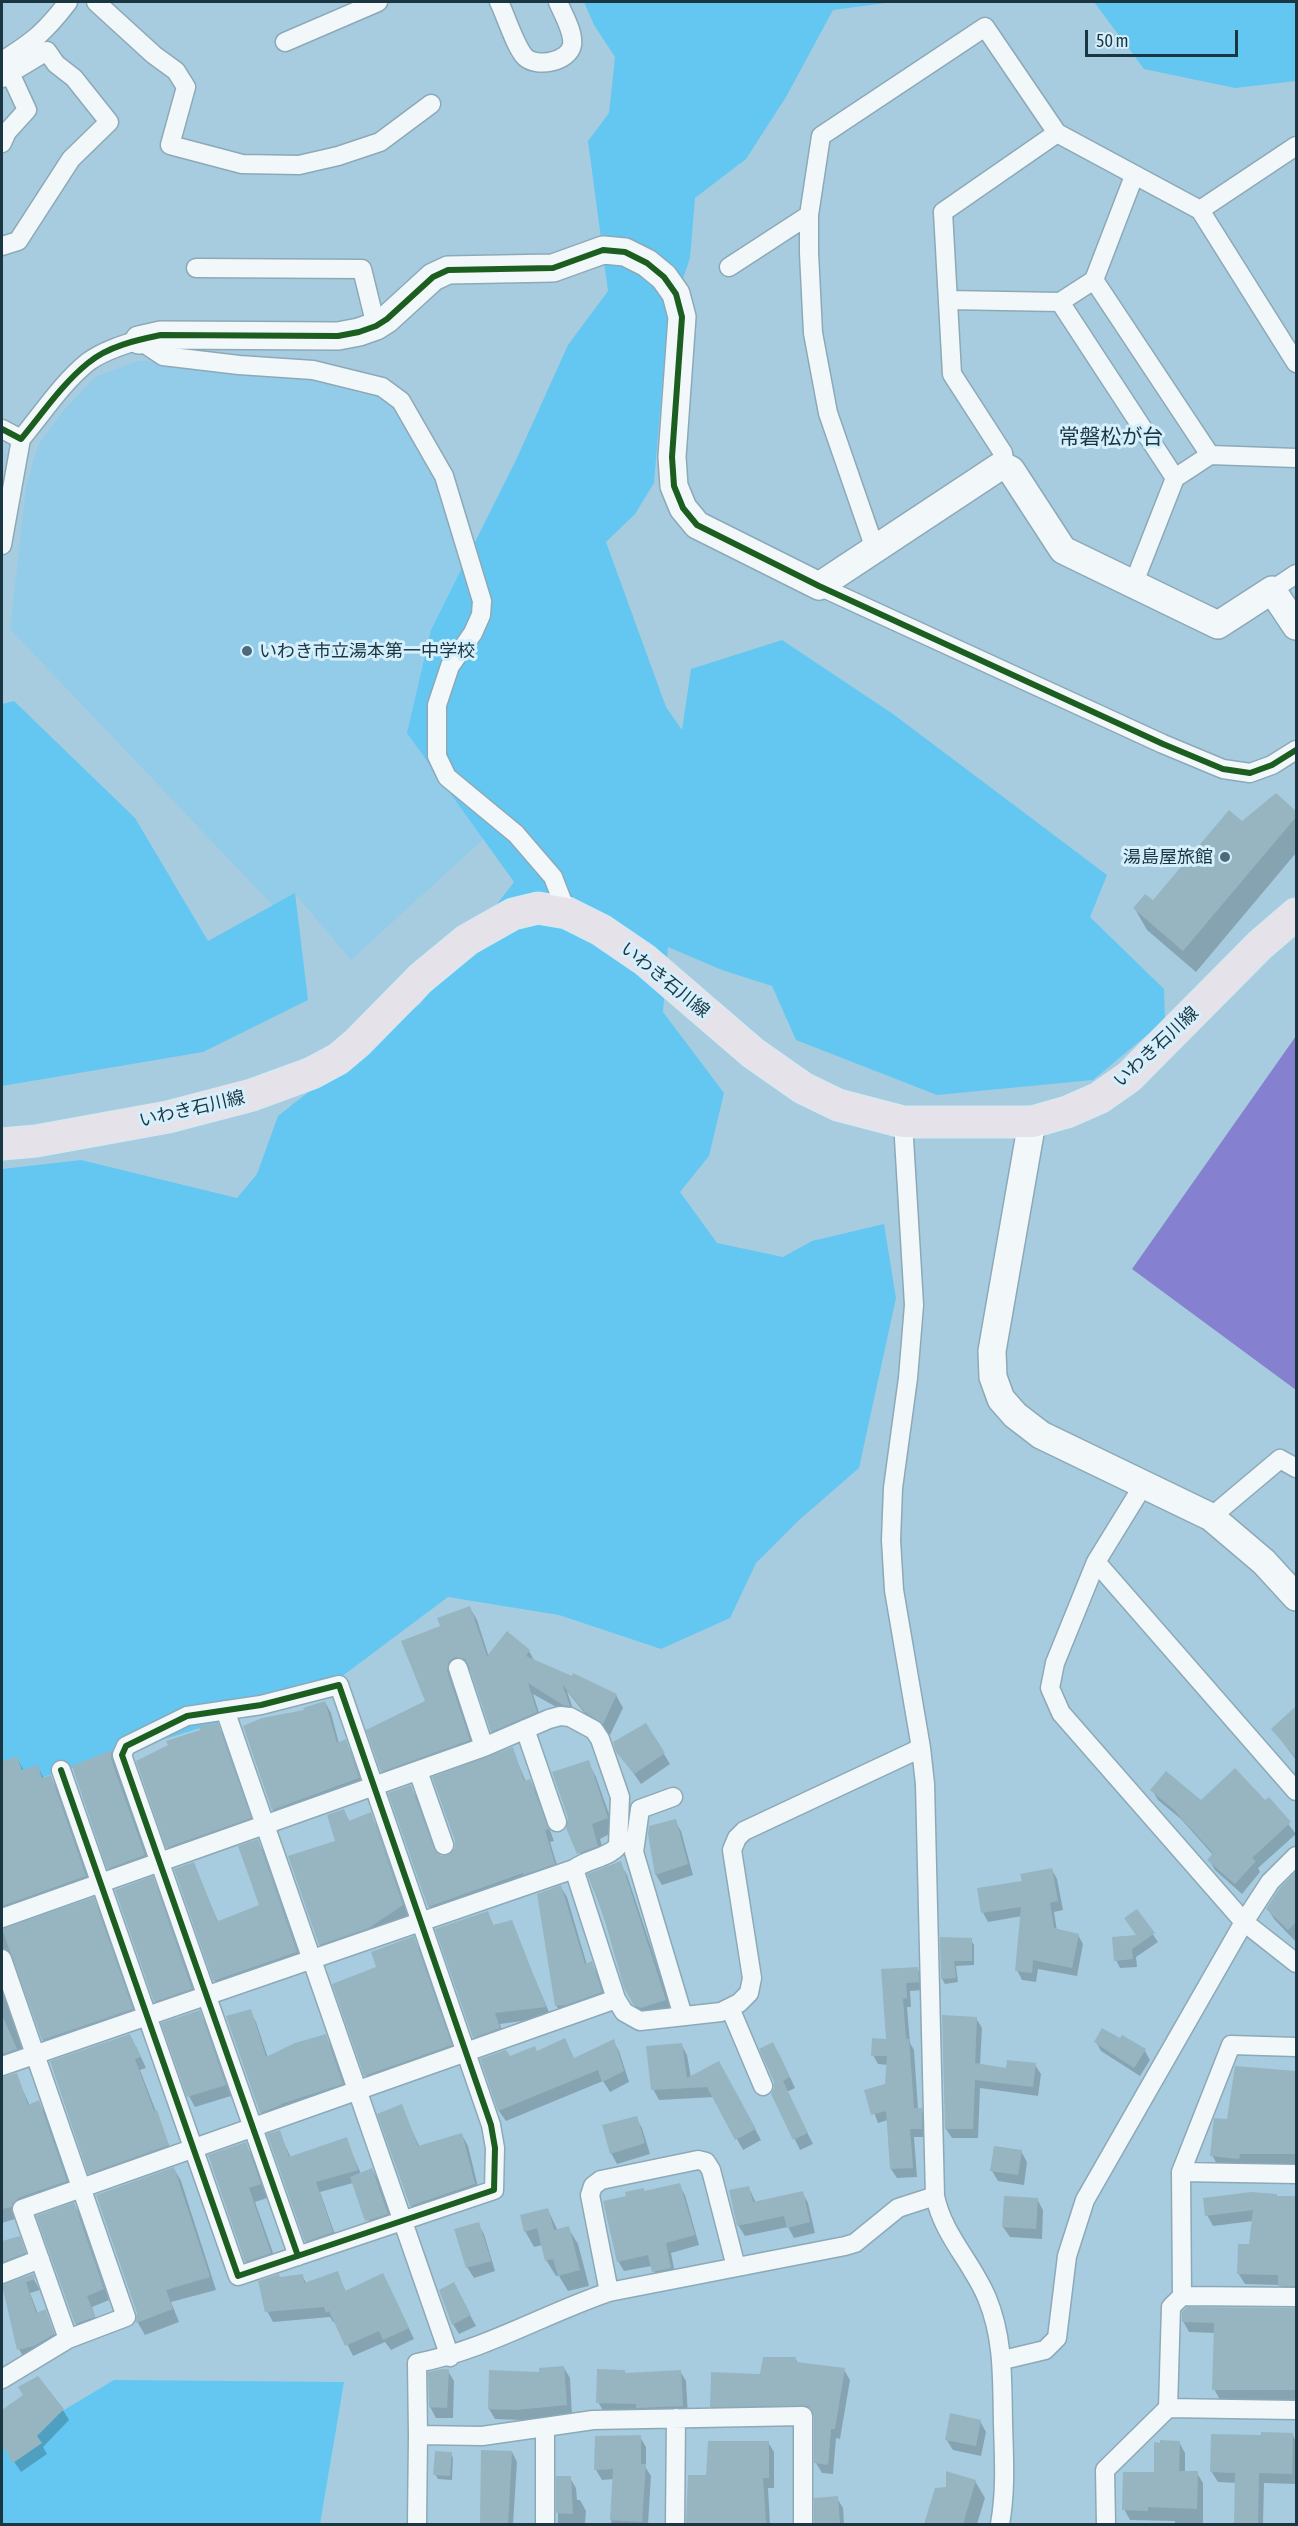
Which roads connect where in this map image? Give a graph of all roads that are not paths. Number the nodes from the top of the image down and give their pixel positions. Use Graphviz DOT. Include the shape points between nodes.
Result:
graph roads {
  1 [pos="68,2"];
  2 [pos="96,2"];
  3 [pos="378,2"];
  4 [pos="499,2"];
  5 [pos="558,2"];
  6 [pos="285,42"];
  7 [pos="4,71"];
  8 [pos="431,104"];
  9 [pos="1057,133"];
  10 [pos="2,143"];
  11 [pos="1296,146"];
  12 [pos="1134,176"];
  13 [pos="1200,210"];
  14 [pos="809,214"];
  15 [pos="2,246"];
  16 [pos="729,267"];
  17 [pos="196,268"];
  18 [pos="1094,280"];
  19 [pos="948,300"];
  20 [pos="1060,302"];
  21 [pos="376,326"];
  22 [pos="139,340"];
  23 [pos="1296,363"];
  24 [pos="2,429"];
  25 [pos="21,439"];
  26 [pos="1210,455"];
  27 [pos="1296,458"];
  28 [pos="1005,467"];
  29 [pos="1175,478"];
  30 [pos="2,545"];
  31 [pos="875,549"];
  32 [pos="1296,573"];
  33 [pos="1133,585"];
  34 [pos="819,586"];
  35 [pos="1272,590"];
  36 [pos="1296,626"];
  37 [pos="1296,750"];
  38 [pos="567,913"];
  39 [pos="1296,914"];
  40 [pos="903,1122"];
  41 [pos="1032,1122"];
  42 [pos="2,1144"];
  43 [pos="1296,1468"];
  44 [pos="1144,1484"];
  45 [pos="1211,1517"];
  46 [pos="1096,1562"];
  47 [pos="1296,1597"];
  48 [pos="458,1668"];
  49 [pos="225,1710"];
  50 [pos="525,1729"];
  51 [pos="484,1747"];
  52 [pos="921,1748"];
  53 [pos="61,1770"];
  54 [pos="418,1771"];
  55 [pos="374,1786"];
  56 [pos="1296,1791"];
  57 [pos="674,1797"];
  58 [pos="558,1822"];
  59 [pos="265,1825"];
  60 [pos="444,1845"];
  61 [pos="1296,1856"];
  62 [pos="159,1862"];
  63 [pos="574,1869"];
  64 [pos="100,1883"];
  65 [pos="2,1918"];
  66 [pos="421,1922"];
  67 [pos="1244,1922"];
  68 [pos="2,1959"];
  69 [pos="312,1959"];
  70 [pos="1296,1963"];
  71 [pos="206,1996"];
  72 [pos="616,1999"];
  73 [pos="730,2007"];
  74 [pos="147,2016"];
  75 [pos="683,2016"];
  76 [pos="1296,2047"];
  77 [pos="466,2052"];
  78 [pos="35,2054"];
  79 [pos="2,2066"];
  80 [pos="762,2086"];
  81 [pos="357,2091"];
  82 [pos="252,2128"];
  83 [pos="193,2148"];
  84 [pos="1181,2172"];
  85 [pos="1296,2174"];
  86 [pos="81,2188"];
  87 [pos="935,2196"];
  88 [pos="402,2221"];
  89 [pos="298,2256"];
  90 [pos="40,2259"];
  91 [pos="736,2267"];
  92 [pos="2,2274"];
  93 [pos="609,2292"];
  94 [pos="1182,2296"];
  95 [pos="1296,2297"];
  96 [pos="68,2339"];
  97 [pos="450,2357"];
  98 [pos="1003,2360"];
  99 [pos="2,2379"];
  100 [pos="1168,2408"];
  101 [pos="1296,2410"];
  102 [pos="676,2418"];
  103 [pos="545,2427"];
  104 [pos="418,2435"];
  105 [pos="417,2524"];
  106 [pos="545,2524"];
  107 [pos="675,2524"];
  108 [pos="803,2524"];
  109 [pos="1000,2524"];
  110 [pos="1106,2524"];
  1 -- 7 [label="street"];
  2 -- 8 [label="street" via="176,71 186,87 170,145 242,164 299,165 380,142"];
  3 -- 6 [label="street"];
  4 -- 5 [label="street" via="524,56 543,63 564,57 572,49 572,38"];
  7 -- 10 [label="street" via="27,110"];
  7 -- 15 [label="street" via="47,51 109,122 71,159 18,241"];
  9 -- 12 [label="street"];
  9 -- 14 [label="street" via="985,27 821,136"];
  9 -- 19 [label="street" via="943,212"];
  11 -- 13 [label="street"];
  12 -- 13 [label="street"];
  12 -- 18 [label="street"];
  13 -- 23 [label="street"];
  14 -- 16 [label="street"];
  14 -- 31 [label="street" via="813,333 828,413"];
  17 -- 21 [label="street" via="362,269"];
  18 -- 20 [label="street"];
  18 -- 26 [label="street"];
  19 -- 20 [label="street"];
  19 -- 28 [label="street" via="952,374 1003,453"];
  20 -- 29 [label="street"];
  21 -- 22 [label="street" via="338,336 161,335"];
  21 -- 34 [label="street" via="433,277 448,270 554,268 603,250 625,252 647,263 676,294 682,317 672,457 674,486 683,508 697,525"];
  22 -- 25 [label="street" via="89,362"];
  22 -- 38 [label="street" via="163,356 313,370 382,387 401,401 444,476 482,601 481,615 450,666 437,705 437,756 447,777 516,834 553,877"];
  24 -- 25 [label="street"];
  25 -- 30 [label="street"];
  26 -- 27 [label="street"];
  26 -- 29 [label="street"];
  28 -- 31 [label="street"];
  28 -- 33 [label="street" via="1011,470 1063,550"];
  29 -- 33 [label="street"];
  31 -- 34 [label="street"];
  32 -- 35 [label="street"];
  33 -- 35 [label="street" via="1218,625"];
  34 -- 37 [label="street" via="1223,769 1250,773"];
  35 -- 36 [label="street"];
  38 -- 40 [label="main road, いわき石川線" via="645,960 753,1053 804,1088 838,1105"];
  38 -- 42 [label="main road, いわき石川線" via="538,908 513,914 467,940 421,978 357,1043 312,1073 252,1095 168,1117"];
  39 -- 41 [label="main road, いわき石川線" via="1129,1077 1099,1098"];
  40 -- 41 [label="main road, いわき石川線"];
  40 -- 52 [label="street" via="914,1305 893,1488 891,1540 894,1590"];
  41 -- 44 [label="street" via="992,1352 993,1377 1001,1399 1041,1435"];
  43 -- 45 [label="street" via="1280,1459"];
  44 -- 45 [label="street"];
  44 -- 46 [label="street"];
  45 -- 47 [label="street" via="1264,1562"];
  46 -- 56 [label="street"];
  46 -- 67 [label="street" via="1055,1663 1050,1688 1061,1713"];
  48 -- 51 [label="street"];
  49 -- 55 [label="street" via="339,1685"];
  49 -- 59 [label="street"];
  49 -- 62 [label="street" via="187,1716 126,1746 122,1755"];
  50 -- 51 [label="street"];
  50 -- 58 [label="street"];
  50 -- 63 [label="street" via="549,1719 570,1717 594,1730 607,1758 620,1797 618,1846 614,1852"];
  51 -- 54 [label="street"];
  52 -- 73 [label="street" via="744,1831 737,1838 732,1851 752,1978 749,1993"];
  52 -- 87 [label="street"];
  53 -- 64 [label="street"];
  54 -- 55 [label="street"];
  54 -- 60 [label="street"];
  55 -- 59 [label="street"];
  55 -- 66 [label="street"];
  57 -- 75 [label="street" via="640,1809 634,1852"];
  59 -- 62 [label="street"];
  59 -- 69 [label="street"];
  61 -- 67 [label="street" via="1270,1882"];
  62 -- 64 [label="street"];
  62 -- 71 [label="street"];
  63 -- 66 [label="street"];
  63 -- 72 [label="street"];
  64 -- 65 [label="street"];
  64 -- 74 [label="street"];
  66 -- 69 [label="street"];
  66 -- 77 [label="street"];
  67 -- 70 [label="street"];
  67 -- 98 [label="street" via="1085,2200 1067,2256 1057,2338 1045,2350"];
  68 -- 78 [label="street"];
  69 -- 71 [label="street"];
  69 -- 81 [label="street"];
  71 -- 74 [label="street"];
  71 -- 82 [label="street"];
  72 -- 75 [label="street" via="624,2012 640,2021"];
  72 -- 77 [label="street"];
  73 -- 75 [label="street" via="721,2012"];
  73 -- 80 [label="street"];
  74 -- 78 [label="street"];
  74 -- 83 [label="street"];
  76 -- 84 [label="street" via="1231,2045"];
  77 -- 81 [label="street"];
  77 -- 88 [label="street" via="491,2125 494,2190"];
  78 -- 79 [label="street"];
  78 -- 86 [label="street"];
  81 -- 82 [label="street"];
  81 -- 88 [label="street"];
  82 -- 83 [label="street"];
  82 -- 89 [label="street"];
  83 -- 86 [label="street"];
  83 -- 89 [label="street" via="237,2276"];
  84 -- 85 [label="street"];
  84 -- 94 [label="street"];
  86 -- 90 [label="street" via="22,2209"];
  86 -- 96 [label="street" via="126,2317"];
  87 -- 91 [label="street" via="898,2208 855,2242"];
  87 -- 98 [label="street" via="946,2229 986,2295 996,2321"];
  88 -- 89 [label="street"];
  88 -- 97 [label="street"];
  90 -- 92 [label="street"];
  90 -- 96 [label="street"];
  91 -- 93 [label="street"];
  91 -- 93 [label="street" via="711,2170 706,2162 698,2160 601,2180 593,2186 590,2195"];
  93 -- 97 [label="street"];
  94 -- 95 [label="street"];
  94 -- 100 [label="street" via="1171,2307"];
  96 -- 99 [label="street"];
  97 -- 104 [label="street" via="417,2364"];
  98 -- 109 [label="street" via="1005,2480"];
  100 -- 101 [label="street"];
  100 -- 110 [label="street" via="1105,2470"];
  102 -- 103 [label="street" via="593,2420"];
  102 -- 107 [label="street"];
  102 -- 108 [label="street" via="803,2416"];
  103 -- 104 [label="street" via="482,2436"];
  103 -- 106 [label="street"];
  104 -- 105 [label="street"];
}
